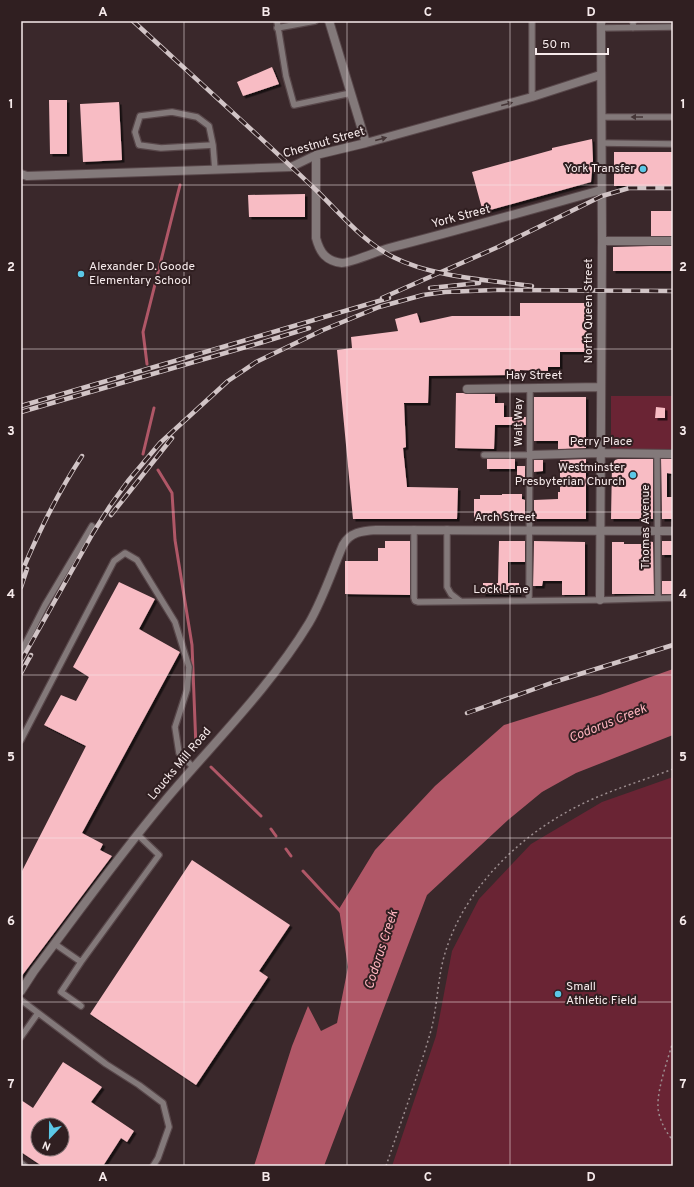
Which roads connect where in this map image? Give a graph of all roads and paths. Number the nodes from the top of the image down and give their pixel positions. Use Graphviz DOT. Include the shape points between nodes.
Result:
graph roads {
  1 [pos="277,21"];
  2 [pos="315,21"];
  3 [pos="330,21"];
  4 [pos="532,21"];
  5 [pos="633,21"];
  6 [pos="658,21"];
  7 [pos="600,25"];
  8 [pos="673,27"];
  9 [pos="277,28"];
  10 [pos="633,28"];
  11 [pos="658,28"];
  12 [pos="600,75"];
  13 [pos="351,93"];
  14 [pos="532,97"];
  15 [pos="600,117"];
  16 [pos="673,118"];
  17 [pos="366,143"];
  18 [pos="601,143"];
  19 [pos="673,144"];
  20 [pos="213,145"];
  21 [pos="316,155"];
  22 [pos="215,170"];
  23 [pos="21,174"];
  24 [pos="601,190"];
  25 [pos="602,241"];
  26 [pos="673,241"];
  27 [pos="467,388"];
  28 [pos="530,388"];
  29 [pos="601,388"];
  30 [pos="600,453"];
  31 [pos="657,454"];
  32 [pos="673,454"];
  33 [pos="484,455"];
  34 [pos="530,455"];
  35 [pos="92,526"];
  36 [pos="447,529"];
  37 [pos="414,530"];
  38 [pos="530,530"];
  39 [pos="600,530"];
  40 [pos="657,530"];
  41 [pos="673,530"];
  42 [pos="342,545"];
  43 [pos="658,598"];
  44 [pos="673,598"];
  45 [pos="600,600"];
  46 [pos="460,601"];
  47 [pos="529,601"];
  48 [pos="21,652"];
  49 [pos="21,740"];
  50 [pos="193,767"];
  51 [pos="673,769"];
  52 [pos="137,834"];
  53 [pos="55,944"];
  54 [pos="81,962"];
  55 [pos="21,991"];
  56 [pos="21,1000"];
  57 [pos="81,1006"];
  58 [pos="38,1013"];
  59 [pos="21,1037"];
  60 [pos="673,1041"];
  61 [pos="673,1142"];
  62 [pos="21,1163"];
  63 [pos="25,1166"];
  64 [pos="154,1166"];
  65 [pos="386,1166"];
  1 -- 9 [label="lane"];
  2 -- 9 [label="lane"];
  3 -- 13 [label="street"];
  4 -- 14 [label="lane"];
  5 -- 10 [label="lane"];
  6 -- 11 [label="lane"];
  7 -- 10 [label="lane"];
  7 -- 12 [label="street, North Queen Street"];
  8 -- 11 [label="lane"];
  9 -- 13 [label="lane" via="294,105"];
  10 -- 11 [label="lane"];
  12 -- 14 [label="street, Chestnut Street"];
  12 -- 15 [label="street, North Queen Street"];
  13 -- 17 [label="street"];
  17 -- 14 [label="street, Chestnut Street, one-way"];
  16 -- 15 [label="lane, one-way"];
  15 -- 18 [label="street, North Queen Street"];
  17 -- 21 [label="street, Chestnut Street"];
  18 -- 19 [label="lane"];
  18 -- 24 [label="street, North Queen Street"];
  20 -- 20 [label="lane" via="209,126 197,116 172,112 140,116 135,132 139,145 161,148"];
  20 -- 22 [label="lane"];
  21 -- 22 [label="street, Chestnut Street" via="291,167"];
  21 -- 24 [label="street, York Street" via="316,238 320,250 336,262 345,263 381,250"];
  22 -- 23 [label="street, Chestnut Street" via="26,176"];
  24 -- 25 [label="street, North Queen Street"];
  25 -- 26 [label="street"];
  25 -- 29 [label="street, North Queen Street"];
  27 -- 28 [label="street, Hay Street"];
  28 -- 29 [label="street, Hay Street"];
  28 -- 34 [label="lane, Walt Way"];
  29 -- 30 [label="street, North Queen Street"];
  30 -- 31 [label="street, Perry Place"];
  30 -- 34 [label="street, Perry Place"];
  30 -- 39 [label="street, North Queen Street"];
  31 -- 32 [label="street, Perry Place"];
  31 -- 40 [label="lane, Thomas Avenue"];
  33 -- 34 [label="lane"];
  34 -- 38 [label="lane, Walt Way"];
  35 -- 48 [label="lane" via="45,605"];
  36 -- 37 [label="street, Arch Street"];
  36 -- 38 [label="street, Arch Street"];
  36 -- 46 [label="lane" via="447,587"];
  37 -- 42 [label="street, Arch Street" via="362,531 346,539"];
  37 -- 46 [label="lane, Lock Lane" via="415,601"];
  38 -- 39 [label="street, Arch Street"];
  38 -- 47 [label="lane, Walt Way"];
  39 -- 40 [label="street, Arch Street"];
  39 -- 45 [label="street, North Queen Street"];
  40 -- 41 [label="street, Arch Street"];
  40 -- 43 [label="lane, Thomas Avenue"];
  42 -- 50 [label="street, Loucks Mill Road" via="310,622 270,679"];
  43 -- 44 [label="lane, Lock Lane"];
  43 -- 45 [label="lane, Lock Lane"];
  45 -- 47 [label="lane, Lock Lane"];
  46 -- 47 [label="lane, Lock Lane"];
  49 -- 50 [label="lane" via="114,561 125,553 137,560 178,630 189,667 187,690 175,727 179,754"];
  50 -- 52 [label="street, Loucks Mill Road"];
  51 -- 65 [label="path" via="598,796 539,830 501,862 467,905 458,918 445,952 430,1033"];
  52 -- 53 [label="street, Loucks Mill Road"];
  52 -- 54 [label="lane" via="159,855"];
  53 -- 54 [label="lane"];
  53 -- 55 [label="street, Loucks Mill Road"];
  54 -- 57 [label="lane" via="61,992"];
  56 -- 58 [label="lane"];
  58 -- 59 [label="lane"];
  58 -- 64 [label="lane" via="163,1103 169,1127"];
  60 -- 61 [label="path" via="658,1097 664,1130"];
  62 -- 63 [label="lane"];
}
